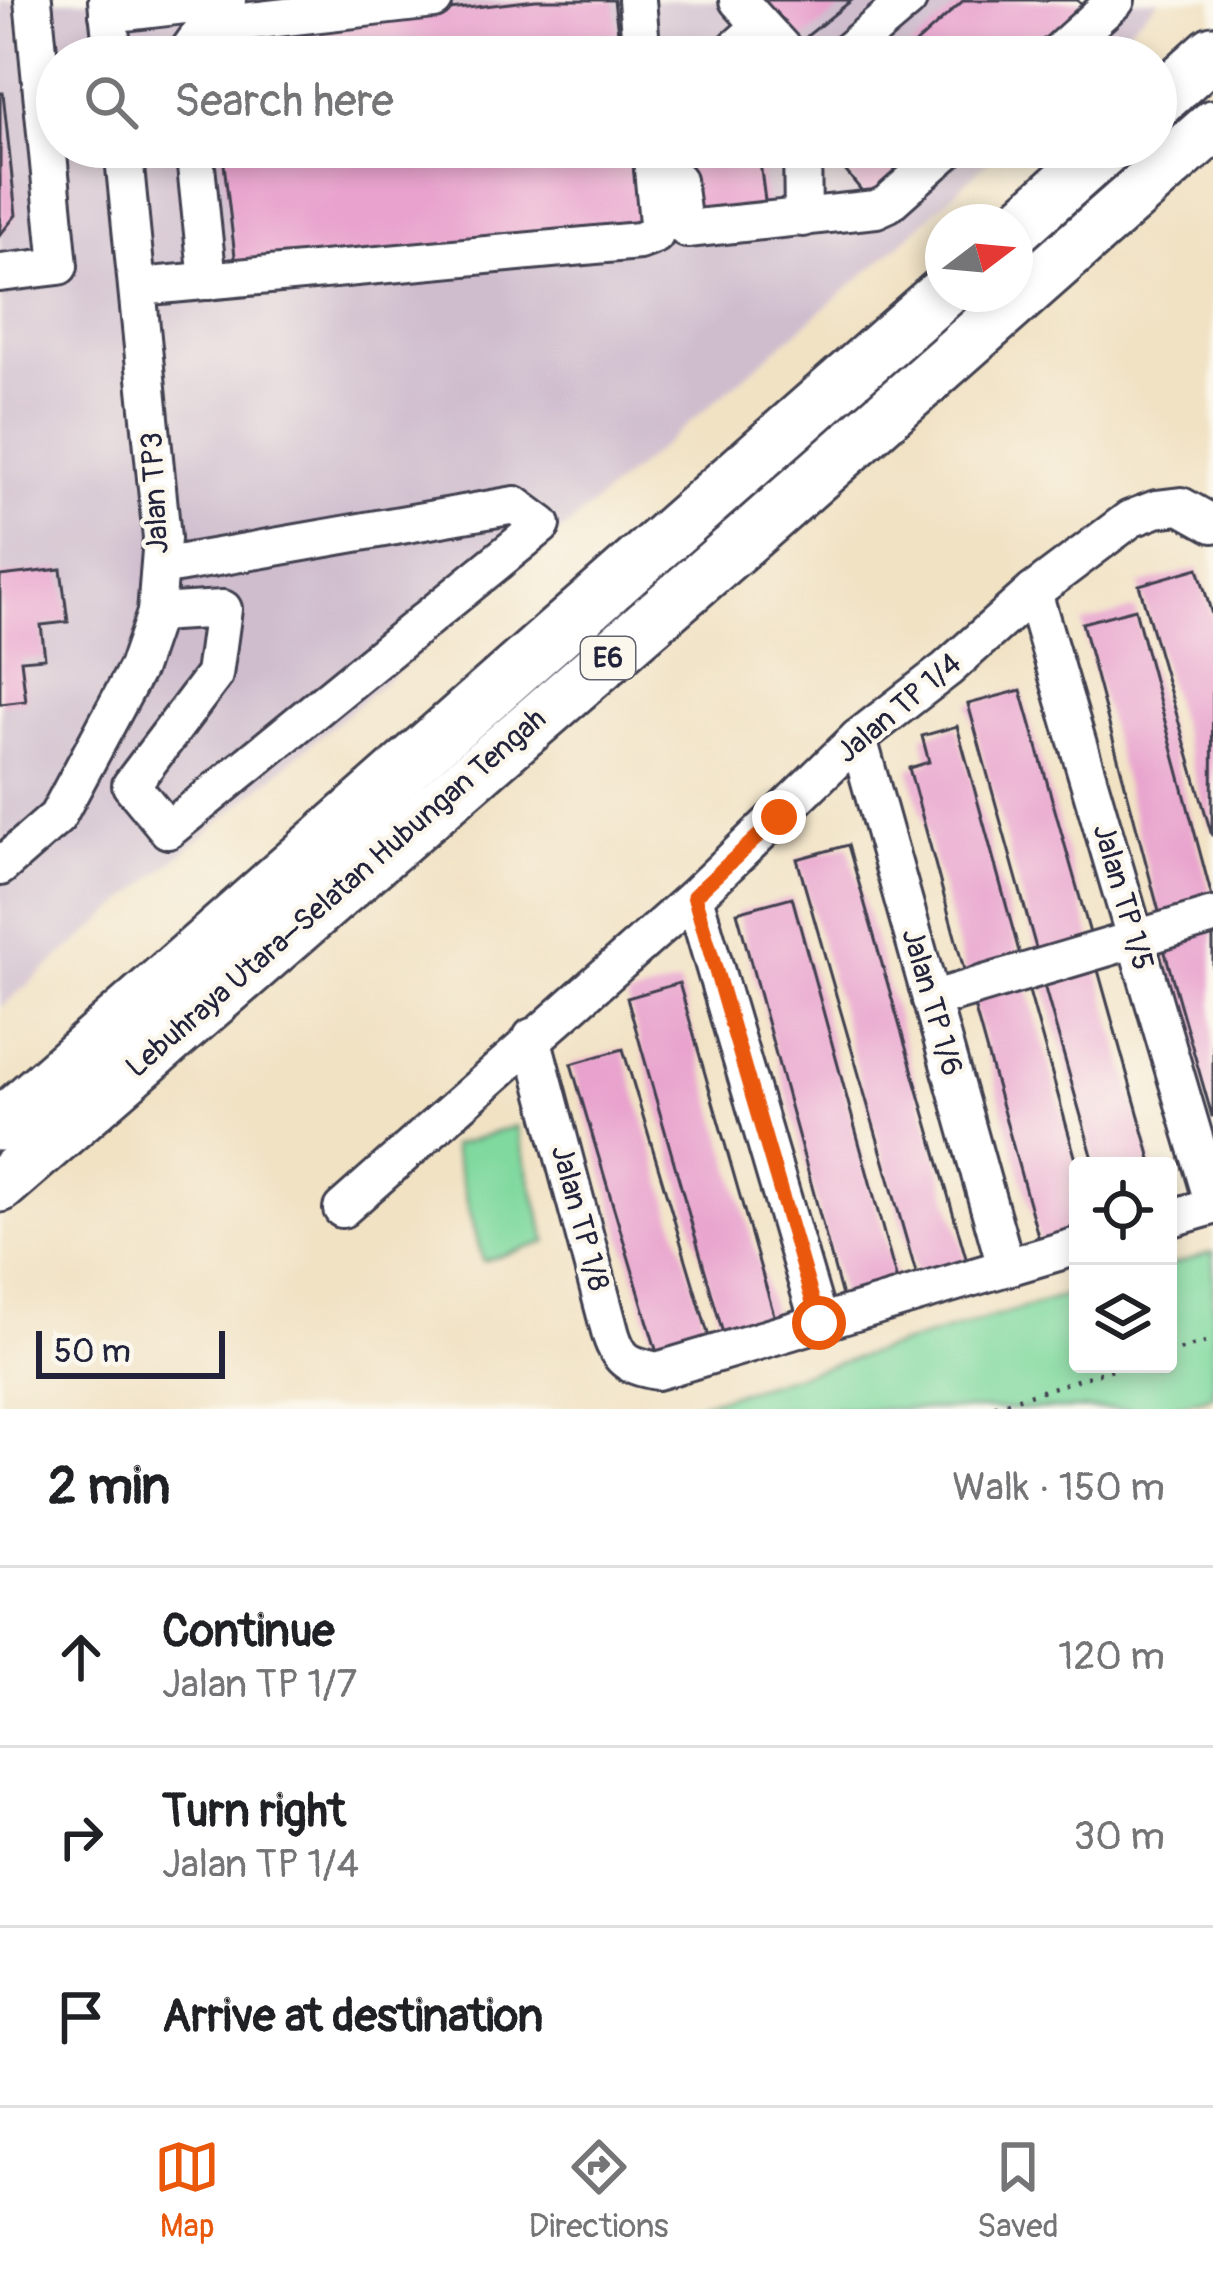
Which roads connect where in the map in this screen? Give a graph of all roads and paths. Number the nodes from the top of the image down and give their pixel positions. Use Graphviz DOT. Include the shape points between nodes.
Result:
graph roads {
  1 [pos="33,0"];
  2 [pos="226,0"];
  3 [pos="434,0"];
  4 [pos="637,0"];
  5 [pos="908,0"];
  6 [pos="167,3"];
  7 [pos="1101,5"];
  8 [pos="108,7"];
  9 [pos="750,13"];
  10 [pos="37,36"];
  11 [pos="199,36"];
  12 [pos="640,36"];
  13 [pos="771,36"];
  14 [pos="866,36"];
  15 [pos="1072,36"];
  16 [pos="1213,52"];
  17 [pos="1177,84"];
  18 [pos="1213,126"];
  19 [pos="1177,158"];
  20 [pos="49,168"];
  21 [pos="125,168"];
  22 [pos="196,168"];
  23 [pos="653,168"];
  24 [pos="676,168"];
  25 [pos="802,168"];
  26 [pos="927,168"];
  27 [pos="1083,168"];
  28 [pos="1165,168"];
  29 [pos="1033,213"];
  30 [pos="803,218"];
  31 [pos="0,273"];
  32 [pos="208,281"];
  33 [pos="139,287"];
  34 [pos="925,309"];
  35 [pos="1213,524"];
  36 [pos="223,555"];
  37 [pos="160,567"];
  38 [pos="1034,592"];
  39 [pos="223,609"];
  40 [pos="156,614"];
  41 [pos="859,738"];
  42 [pos="57,817"];
  43 [pos="0,848"];
  44 [pos="0,867"];
  45 [pos="694,896"];
  46 [pos="1213,916"];
  47 [pos="1136,939"];
  48 [pos="931,1000"];
  49 [pos="532,1037"];
  50 [pos="0,1125"];
  51 [pos="0,1186"];
  52 [pos="1213,1204"];
  53 [pos="342,1209"];
  54 [pos="1177,1217"];
  55 [pos="1069,1249"];
  56 [pos="1006,1267"];
  57 [pos="819,1323"];
  58 [pos="1213,1340"];
  59 [pos="1177,1350"];
  60 [pos="1100,1373"];
  61 [pos="983,1409"];
  1 -- 10 [label="street"];
  2 -- 6 [label="street"];
  3 -- 11 [label="street" via="206,26"];
  4 -- 12 [label="street"];
  5 -- 14 [label="street"];
  6 -- 8 [label="street"];
  7 -- 15 [label="street"];
  9 -- 13 [label="street"];
  16 -- 17 [label="highway"];
  18 -- 19 [label="highway, Lebuhraya Utara–Selatan Hubungan Tengah / E6"];
  20 -- 31 [label="street" via="59,266"];
  21 -- 33 [label="street, Jalan TP3"];
  22 -- 32 [label="street"];
  23 -- 32 [label="street" via="656,235 639,241"];
  24 -- 30 [label="street" via="687,229"];
  25 -- 30 [label="street"];
  26 -- 30 [label="street" via="887,204"];
  27 -- 29 [label="highway"];
  28 -- 51 [label="highway, Lebuhraya Utara–Selatan Hubungan Tengah / E6"];
  32 -- 33 [label="street"];
  33 -- 37 [label="street, Jalan TP3"];
  34 -- 50 [label="highway, Lebuhraya Utara–Selatan Hubungan Tengah / E6"];
  35 -- 38 [label="street, Jalan TP 1/4" via="1180,506 1143,514"];
  36 -- 37 [label="street"];
  36 -- 39 [label="street"];
  36 -- 39 [label="street" via="515,505 542,525 168,830 131,785 214,676"];
  37 -- 40 [label="street, Jalan TP3"];
  38 -- 41 [label="street, Jalan TP 1/4"];
  38 -- 47 [label="street, Jalan TP 1/5"];
  39 -- 40 [label="street"];
  40 -- 42 [label="street, Jalan TP3" via="137,668"];
  41 -- 45 [label="street, Jalan TP 1/4"];
  41 -- 48 [label="street, Jalan TP 1/6"];
  42 -- 43 [label="street"];
  42 -- 44 [label="street, Jalan TP3"];
  45 -- 49 [label="street, Jalan TP 1/4"];
  45 -- 57 [label="street"];
  46 -- 47 [label="street"];
  47 -- 48 [label="street"];
  47 -- 52 [label="street, Jalan TP 1/5"];
  48 -- 56 [label="street, Jalan TP 1/6"];
  49 -- 53 [label="street, Jalan TP 1/4"];
  49 -- 57 [label="street, Jalan TP 1/8" via="616,1352 632,1367 657,1371"];
  52 -- 54 [label="street"];
  55 -- 56 [label="street"];
  56 -- 57 [label="street"];
  58 -- 59 [label="path"];
  60 -- 61 [label="path"];
}
